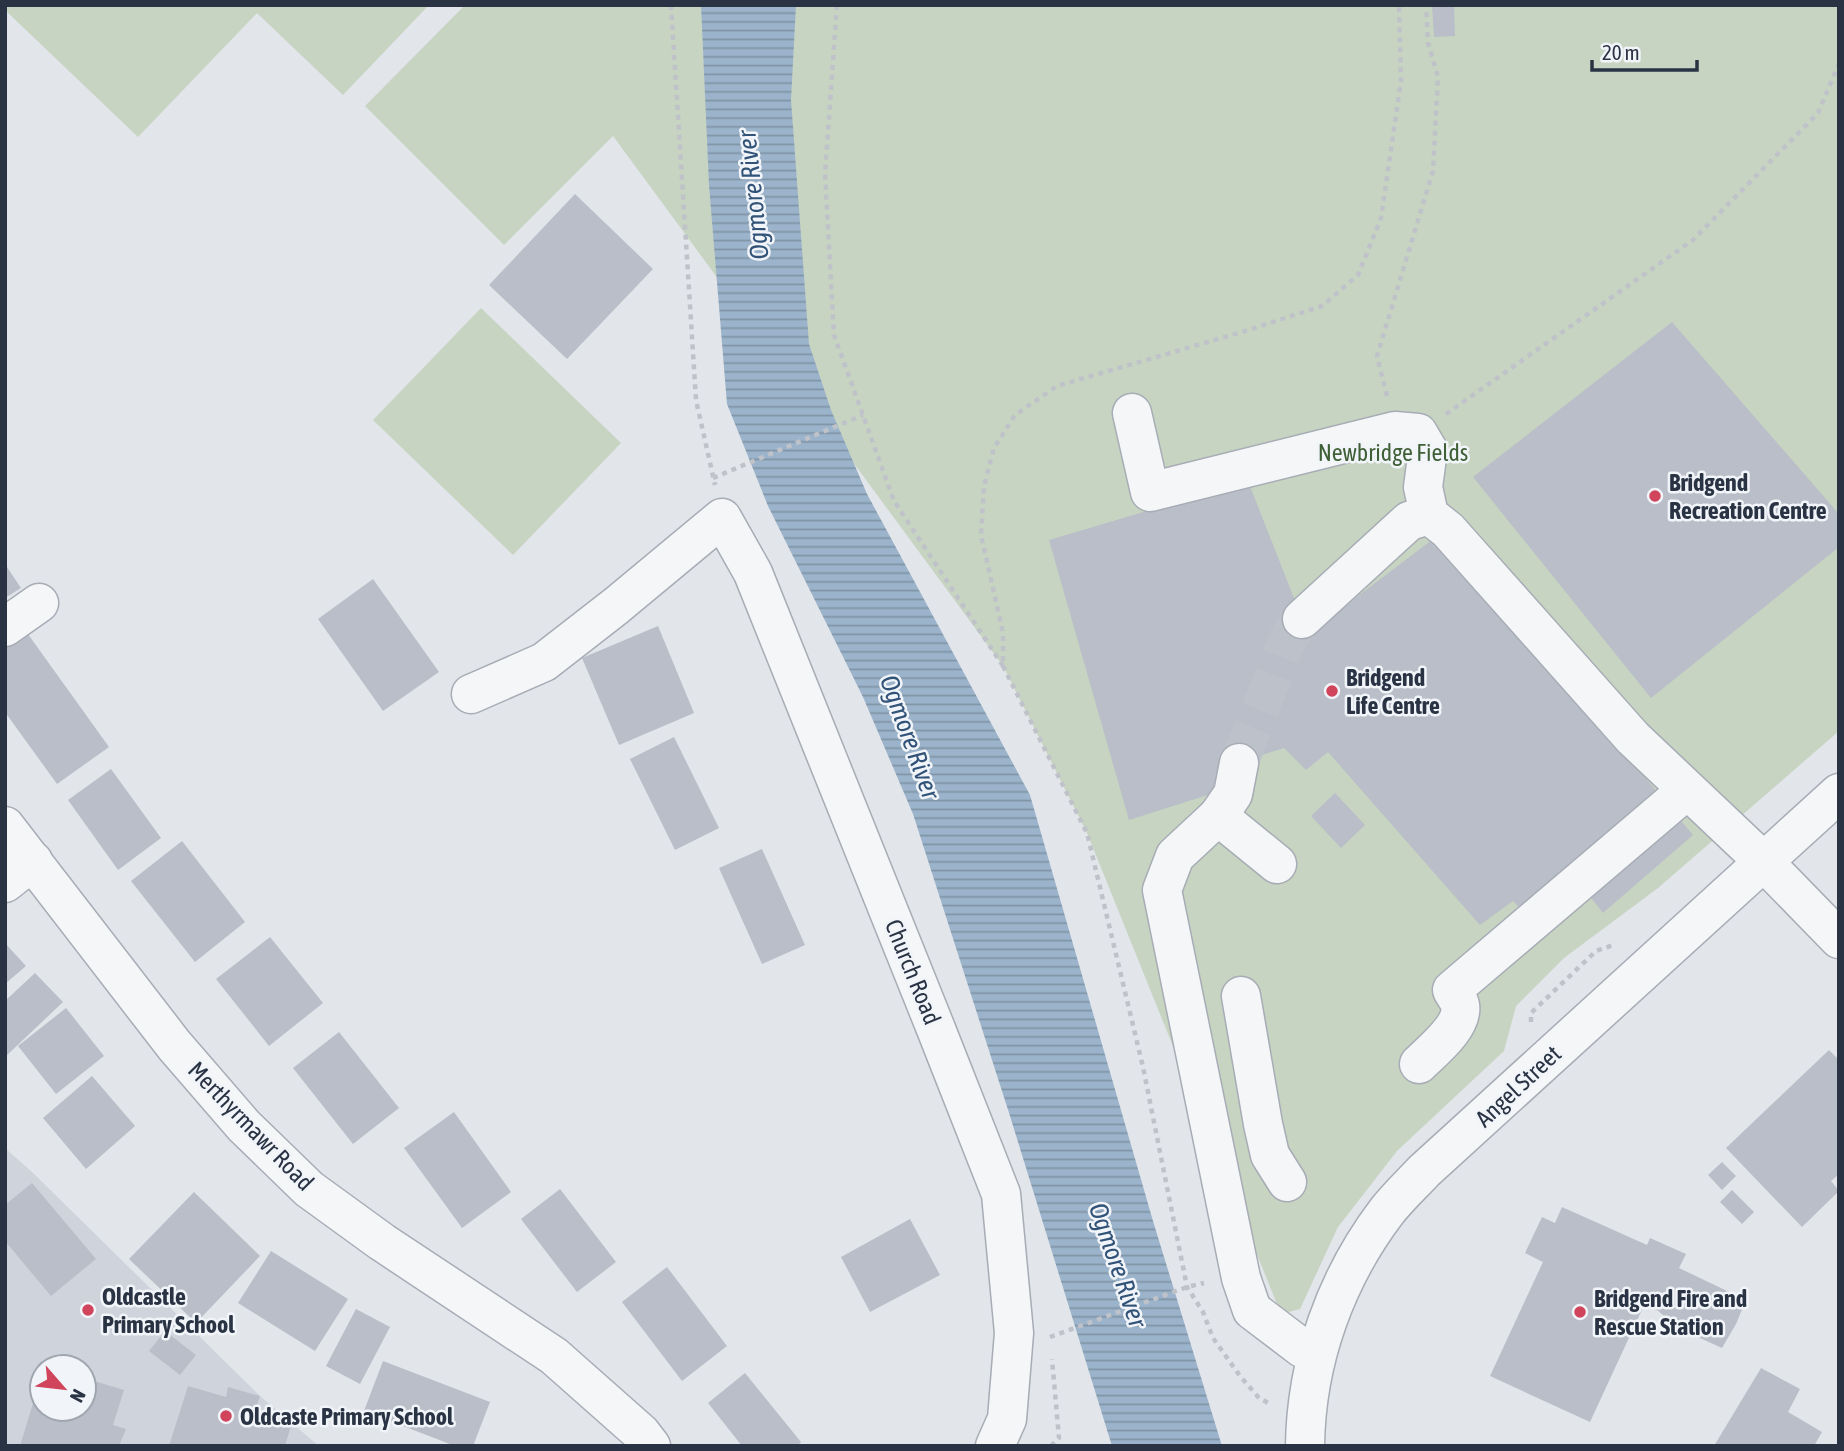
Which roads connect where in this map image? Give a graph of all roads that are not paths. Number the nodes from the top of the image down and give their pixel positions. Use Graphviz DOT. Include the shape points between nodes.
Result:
graph roads {
  1 [pos="1132,412"];
  2 [pos="1429,515"];
  3 [pos="39,603"];
  4 [pos="1302,619"];
  5 [pos="5,627"];
  6 [pos="471,694"];
  7 [pos="1239,763"];
  8 [pos="1688,790"];
  9 [pos="1839,793"];
  10 [pos="1218,816"];
  11 [pos="5,826"];
  12 [pos="1763,861"];
  13 [pos="1278,864"];
  14 [pos="19,872"];
  15 [pos="1839,939"];
  16 [pos="1241,996"];
  17 [pos="1419,1064"];
  18 [pos="1287,1182"];
  19 [pos="1317,1352"];
  20 [pos="651,1446"];
  21 [pos="995,1446"];
  22 [pos="1305,1446"];
  1 -- 2 [label="street" via="1150,492 1406,432 1428,450 1423,487"];
  2 -- 4 [label="street" via="1409,521"];
  2 -- 8 [label="street" via="1448,530 1633,738"];
  3 -- 5 [label="street"];
  6 -- 21 [label="street, Church Road" via="544,662 722,518 753,573 1000,1194 1014,1333 1007,1419"];
  7 -- 10 [label="street" via="1233,794"];
  8 -- 12 [label="street"];
  8 -- 17 [label="street" via="1452,990 1460,1006 1459,1018"];
  9 -- 12 [label="street, Angel Street"];
  10 -- 13 [label="street"];
  10 -- 19 [label="street" via="1175,856 1162,890 1248,1299 1252,1310 1302,1348"];
  11 -- 14 [label="street, Merthyrmawr Road"];
  12 -- 15 [label="street"];
  12 -- 19 [label="street, Angel Street" via="1424,1171 1388,1210 1352,1265"];
  14 -- 20 [label="street, Merthyrmawr Road" via="244,1125 309,1189 554,1356"];
  16 -- 18 [label="street" via="1270,1154"];
  19 -- 22 [label="street, Angel Street"];
}
